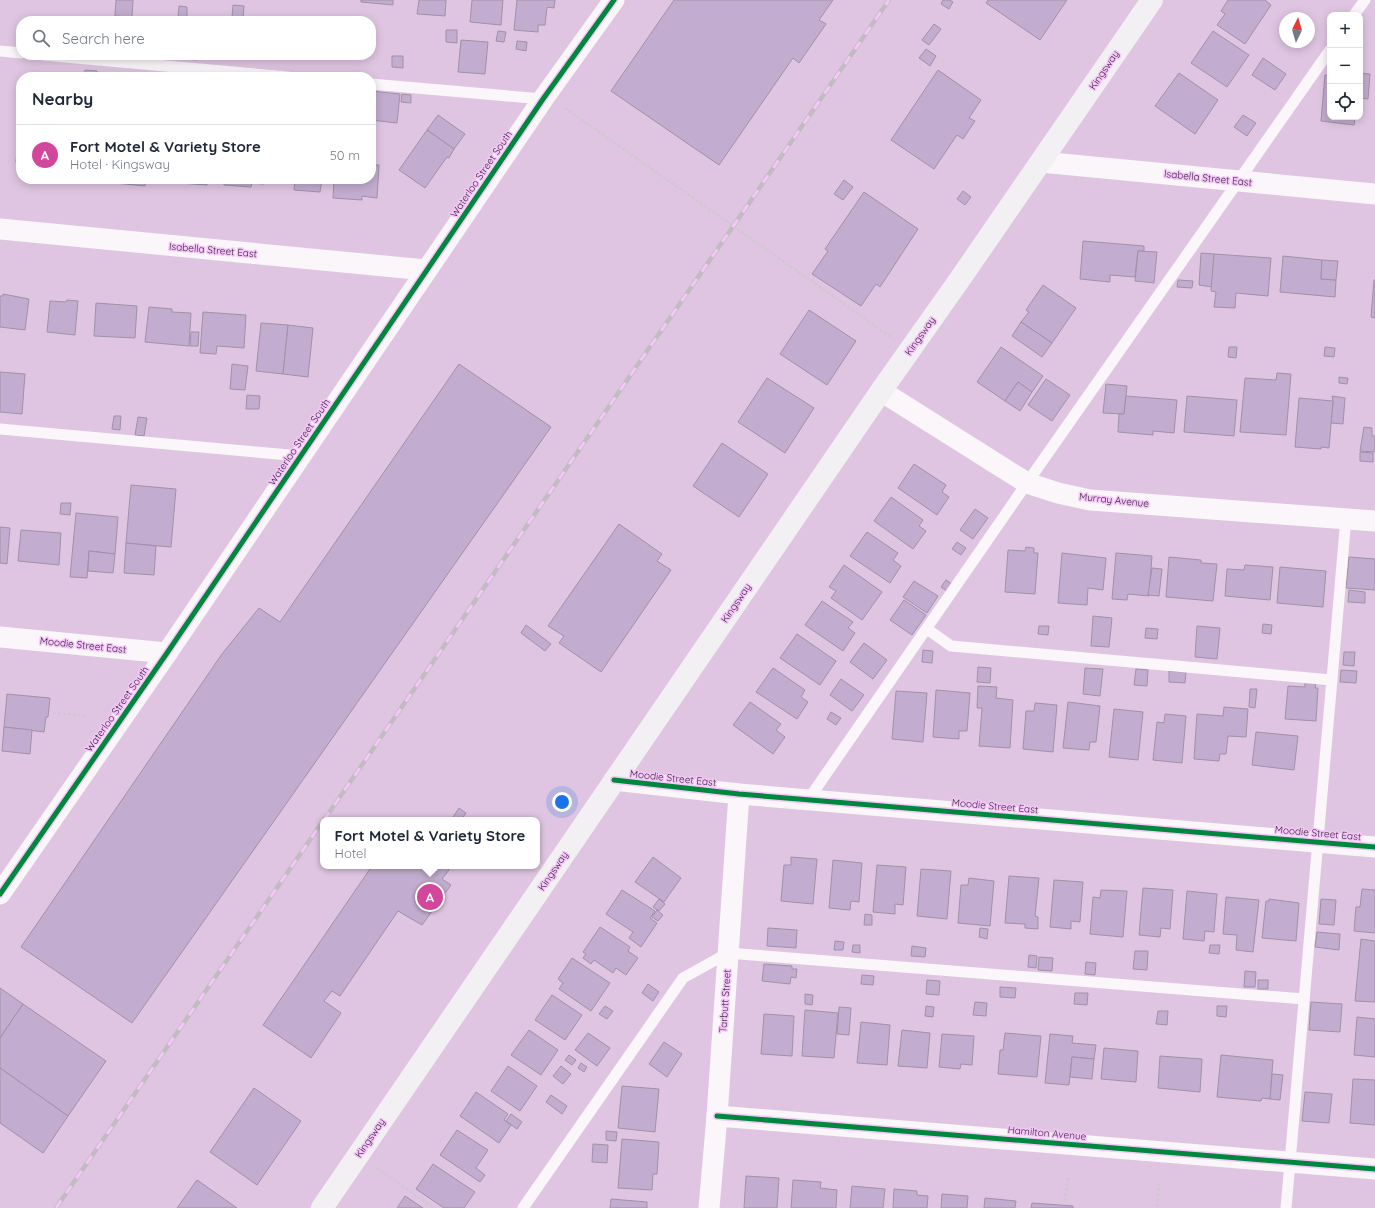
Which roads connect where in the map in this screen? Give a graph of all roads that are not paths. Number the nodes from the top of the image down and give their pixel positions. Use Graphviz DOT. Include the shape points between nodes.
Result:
graph roads {
  1 [pos="614,0"];
  2 [pos="1152,0"];
  3 [pos="1365,0"];
  4 [pos="1356,12"];
  5 [pos="0,51"];
  6 [pos="16,53"];
  7 [pos="1327,54"];
  8 [pos="99,60"];
  9 [pos="232,72"];
  10 [pos="376,84"];
  11 [pos="544,97"];
  12 [pos="1041,162"];
  13 [pos="1238,181"];
  14 [pos="1375,194"];
  15 [pos="0,229"];
  16 [pos="426,270"];
  17 [pos="881,391"];
  18 [pos="0,429"];
  19 [pos="300,456"];
  20 [pos="1027,483"];
  21 [pos="1346,518"];
  22 [pos="1375,521"];
  23 [pos="927,629"];
  24 [pos="0,637"];
  25 [pos="167,653"];
  26 [pos="1332,680"];
  27 [pos="614,780"];
  28 [pos="739,794"];
  29 [pos="808,800"];
  30 [pos="1317,842"];
  31 [pos="1375,847"];
  32 [pos="0,894"];
  33 [pos="728,953"];
  34 [pos="1304,999"];
  35 [pos="717,1116"];
  36 [pos="1290,1162"];
  37 [pos="1375,1169"];
  38 [pos="322,1208"];
  39 [pos="523,1208"];
  40 [pos="709,1208"];
  41 [pos="1286,1208"];
  1 -- 11 [label="street, Waterloo Street South"];
  2 -- 12 [label="main road, Kingsway"];
  3 -- 4 [label="lane"];
  5 -- 6 [label="lane"];
  7 -- 13 [label="lane"];
  8 -- 9 [label="lane"];
  10 -- 11 [label="lane"];
  11 -- 16 [label="street, Waterloo Street South"];
  12 -- 13 [label="street, Isabella Street East"];
  12 -- 17 [label="main road, Kingsway"];
  13 -- 14 [label="street, Isabella Street East"];
  13 -- 20 [label="lane"];
  15 -- 16 [label="street, Isabella Street East"];
  16 -- 19 [label="street, Waterloo Street South"];
  17 -- 20 [label="street, Murray Avenue"];
  17 -- 27 [label="main road, Kingsway"];
  18 -- 19 [label="lane"];
  19 -- 25 [label="street, Waterloo Street South"];
  20 -- 21 [label="street, Murray Avenue" via="1090,500"];
  20 -- 23 [label="lane"];
  21 -- 22 [label="street, Murray Avenue"];
  21 -- 26 [label="lane"];
  23 -- 26 [label="lane" via="951,646"];
  23 -- 29 [label="lane"];
  24 -- 25 [label="street, Moodie Street East"];
  25 -- 32 [label="street, Waterloo Street South"];
  26 -- 30 [label="lane"];
  27 -- 28 [label="street, Moodie Street East"];
  27 -- 38 [label="main road, Kingsway"];
  28 -- 29 [label="street, Moodie Street East"];
  28 -- 33 [label="street, Tarbutt Street"];
  29 -- 30 [label="street, Moodie Street East"];
  30 -- 31 [label="street, Moodie Street East"];
  30 -- 34 [label="lane"];
  33 -- 34 [label="lane"];
  33 -- 35 [label="street, Tarbutt Street"];
  33 -- 39 [label="lane" via="683,978"];
  34 -- 36 [label="lane"];
  35 -- 36 [label="street, Hamilton Avenue"];
  35 -- 40 [label="street, Tarbutt Street"];
  36 -- 37 [label="street, Hamilton Avenue"];
  36 -- 41 [label="lane"];
}
